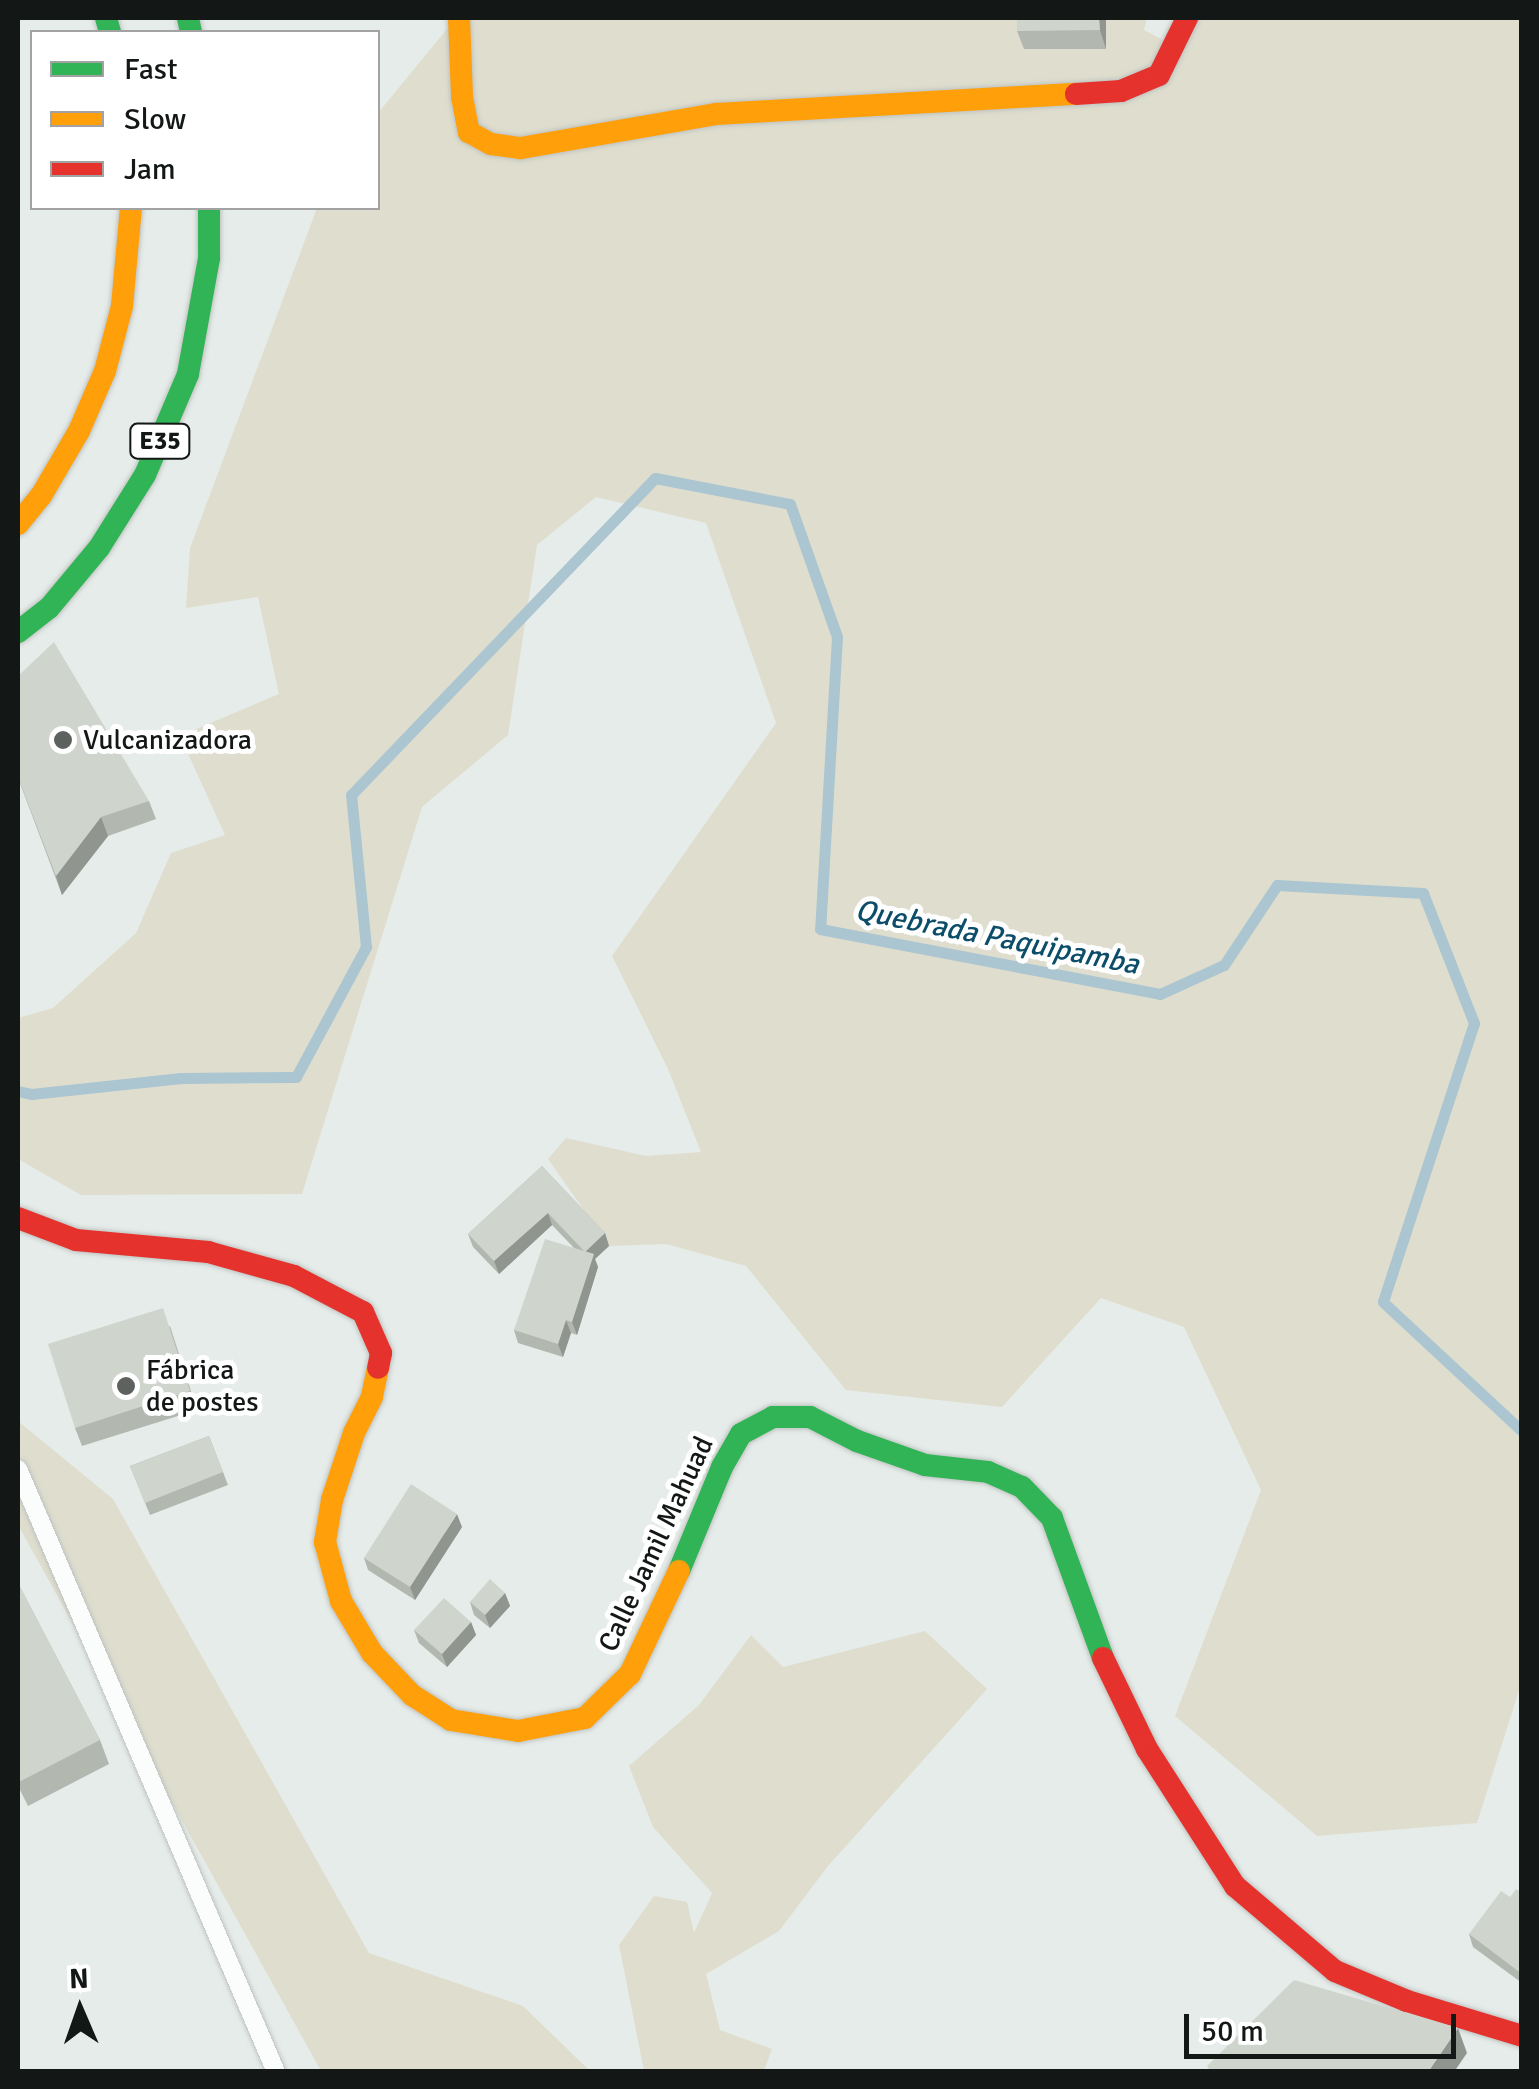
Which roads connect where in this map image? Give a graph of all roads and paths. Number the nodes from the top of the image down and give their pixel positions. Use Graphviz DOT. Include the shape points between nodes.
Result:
graph roads {
  1 [pos="459,18"];
  2 [pos="1186,18"];
  3 [pos="131,210"];
  4 [pos="209,210"];
  5 [pos="18,524"];
  6 [pos="18,632"];
  7 [pos="18,1218"];
  8 [pos="18,1468"];
  9 [pos="1522,2036"];
  10 [pos="276,2072"];
  1 -- 2 [label="main road" via="469,132 521,148 716,114 1121,90 1159,75"];
  3 -- 5 [label="main road, E35" via="122,306 105,372 79,430"];
  4 -- 6 [label="main road, E35" via="208,258 188,374 145,475 99,548 50,608"];
  7 -- 9 [label="main road, Calle Jamil Mahuad" via="76,1240 208,1252 294,1276 363,1312 380,1354 372,1397 332,1500 326,1542 341,1601 372,1652 412,1695 451,1720 518,1731 585,1718 630,1674 740,1434 773,1417 810,1417 925,1465 988,1472 1022,1487 1052,1518 1106,1668 1147,1749 1234,1886 1335,1971"];
  8 -- 10 [label="lane"];
}
